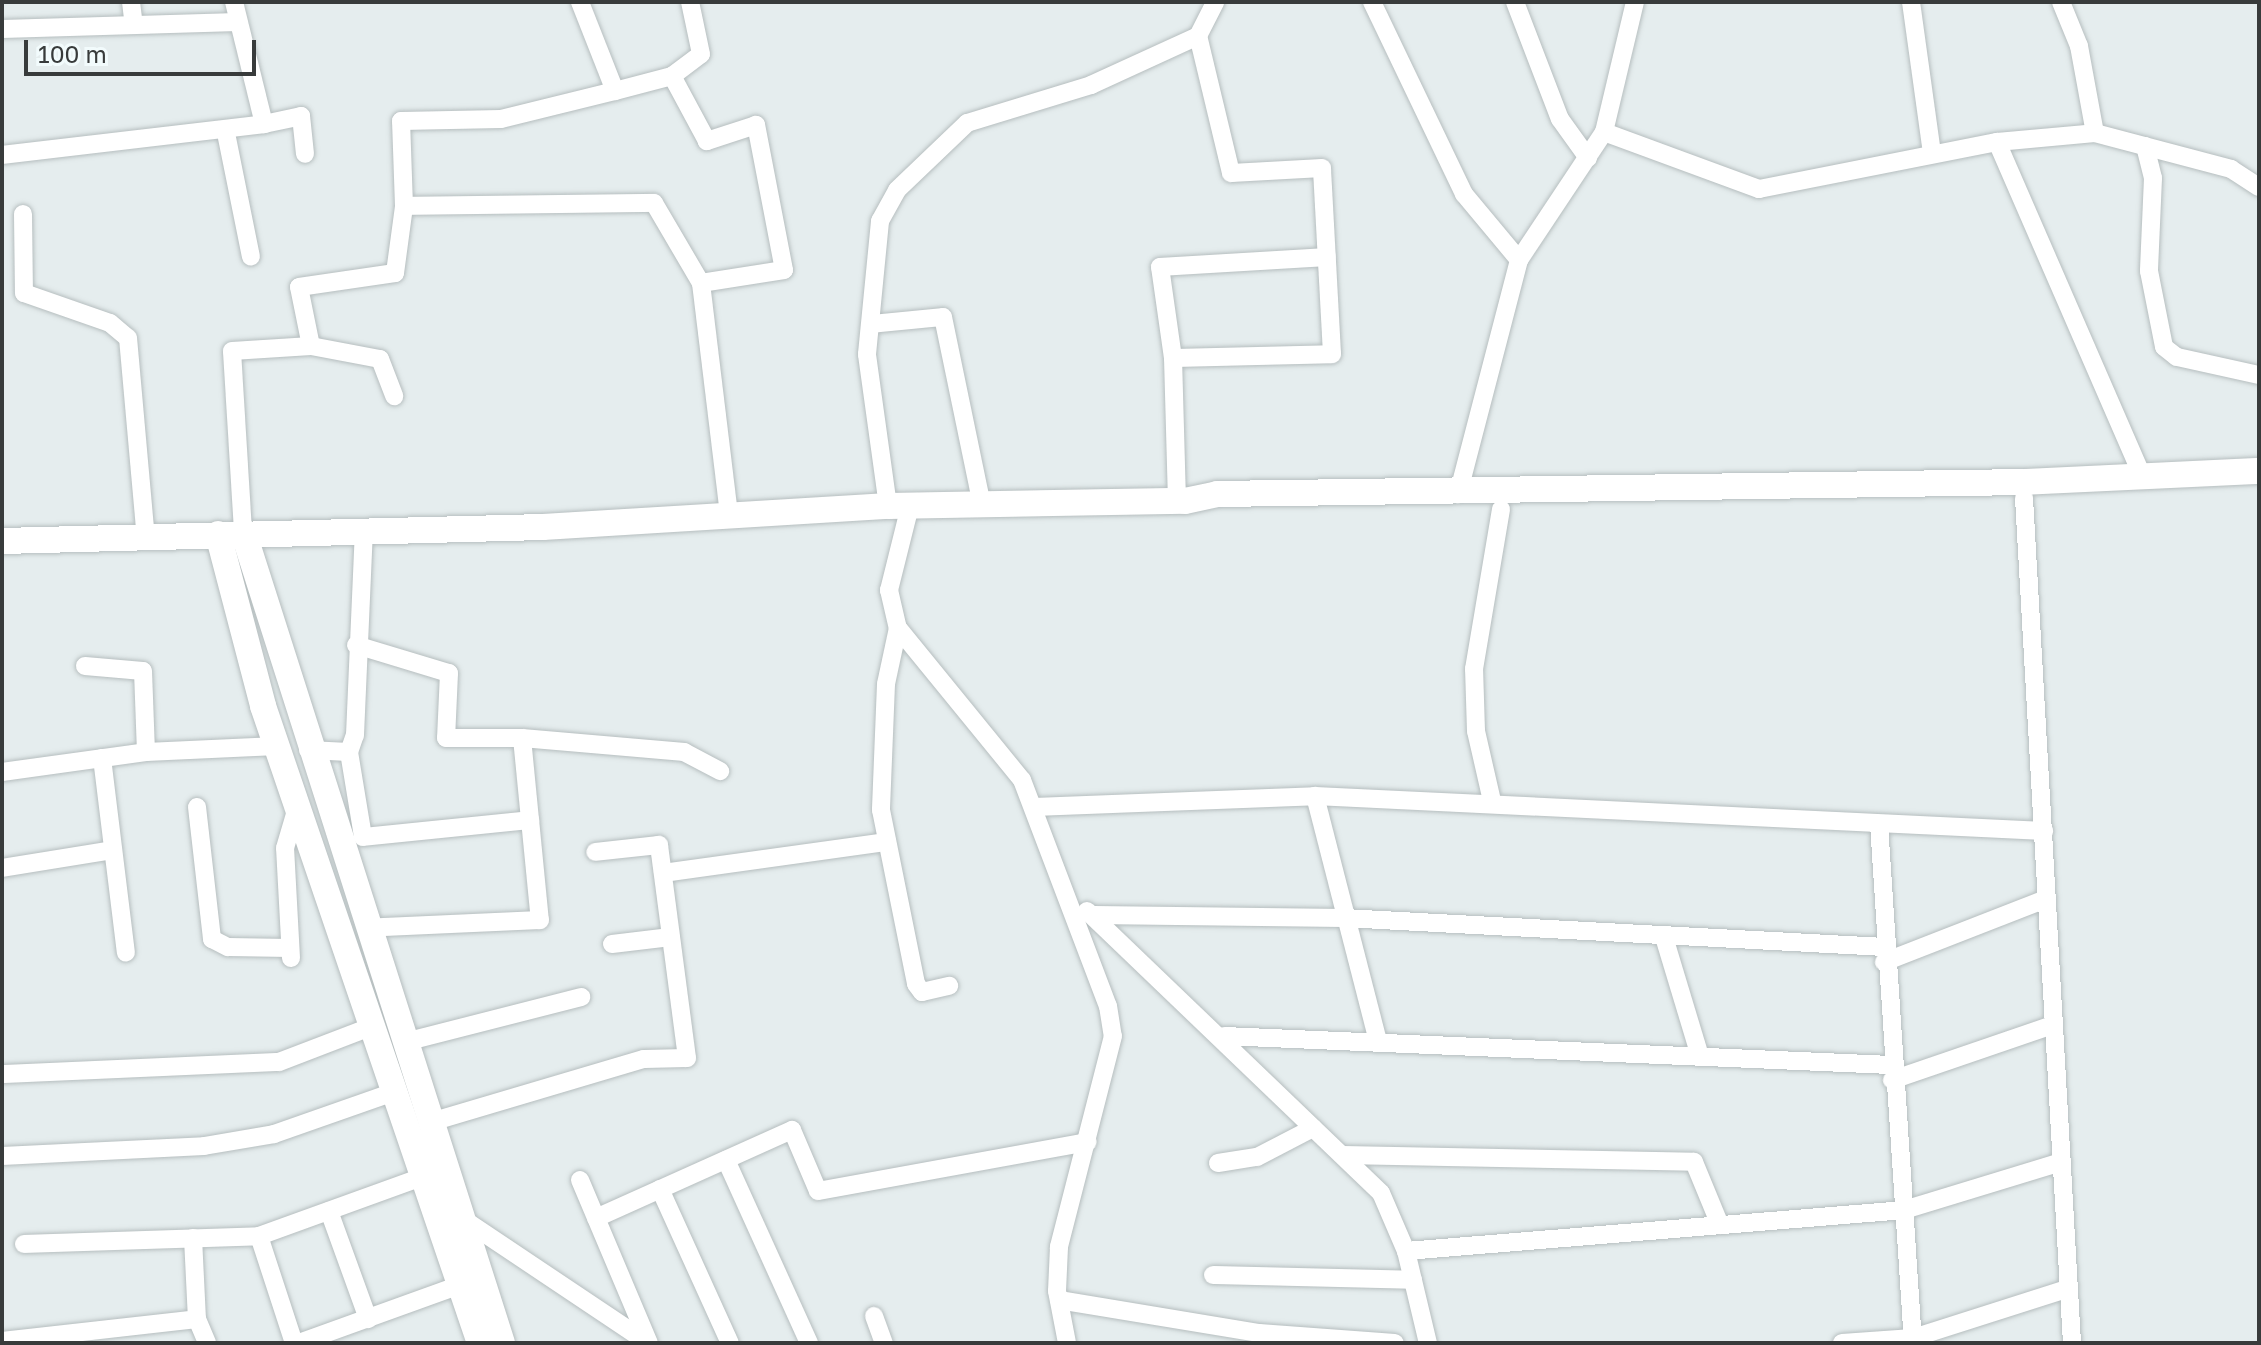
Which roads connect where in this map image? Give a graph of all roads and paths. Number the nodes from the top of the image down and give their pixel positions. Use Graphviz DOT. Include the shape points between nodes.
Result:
graph roads {
  1 [pos="131,2"];
  2 [pos="234,2"];
  3 [pos="580,2"];
  4 [pos="690,2"];
  5 [pos="1215,2"];
  6 [pos="1372,2"];
  7 [pos="1515,2"];
  8 [pos="1635,2"];
  9 [pos="1911,2"];
  10 [pos="2061,2"];
  11 [pos="238,22"];
  12 [pos="134,25"];
  13 [pos="2,29"];
  14 [pos="1198,36"];
  15 [pos="672,76"];
  16 [pos="615,91"];
  17 [pos="264,124"];
  18 [pos="1604,132"];
  19 [pos="226,133"];
  20 [pos="2095,133"];
  21 [pos="1997,142"];
  22 [pos="2145,146"];
  23 [pos="1932,153"];
  24 [pos="305,154"];
  25 [pos="2,155"];
  26 [pos="1588,158"];
  27 [pos="2257,181"];
  28 [pos="404,206"];
  29 [pos="23,214"];
  30 [pos="251,257"];
  31 [pos="1327,257"];
  32 [pos="1519,260"];
  33 [pos="701,283"];
  34 [pos="871,324"];
  35 [pos="311,346"];
  36 [pos="1173,358"];
  37 [pos="2259,375"];
  38 [pos="394,396"];
  39 [pos="2259,471"];
  40 [pos="2143,477"];
  41 [pos="2259,487"];
  42 [pos="1458,494"];
  43 [pos="2024,498"];
  44 [pos="1588,499"];
  45 [pos="1181,501"];
  46 [pos="982,505"];
  47 [pos="899,506"];
  48 [pos="1501,509"];
  49 [pos="729,516"];
  50 [pos="364,529"];
  51 [pos="232,538"];
  52 [pos="146,539"];
  53 [pos="2,541"];
  54 [pos="2,559"];
  55 [pos="898,628"];
  56 [pos="356,645"];
  57 [pos="85,666"];
  58 [pos="522,738"];
  59 [pos="277,746"];
  60 [pos="308,750"];
  61 [pos="146,752"];
  62 [pos="349,752"];
  63 [pos="102,758"];
  64 [pos="720,771"];
  65 [pos="2,772"];
  66 [pos="1315,796"];
  67 [pos="1492,801"];
  68 [pos="298,804"];
  69 [pos="197,807"];
  70 [pos="1034,807"];
  71 [pos="530,820"];
  72 [pos="1879,824"];
  73 [pos="2044,831"];
  74 [pos="887,842"];
  75 [pos="113,850"];
  76 [pos="595,852"];
  77 [pos="2,868"];
  78 [pos="663,873"];
  79 [pos="2046,899"];
  80 [pos="1072,901"];
  81 [pos="1094,915"];
  82 [pos="1344,918"];
  83 [pos="367,928"];
  84 [pos="671,937"];
  85 [pos="1664,937"];
  86 [pos="612,944"];
  87 [pos="126,953"];
  88 [pos="1884,954"];
  89 [pos="949,986"];
  90 [pos="581,997"];
  91 [pos="373,1026"];
  92 [pos="2050,1026"];
  93 [pos="1224,1036"];
  94 [pos="1377,1038"];
  95 [pos="405,1042"];
  96 [pos="1700,1056"];
  97 [pos="1891,1072"];
  98 [pos="2,1074"];
  99 [pos="394,1092"];
  100 [pos="431,1122"];
  101 [pos="1313,1128"];
  102 [pos="1088,1142"];
  103 [pos="1343,1155"];
  104 [pos="2,1156"];
  105 [pos="726,1160"];
  106 [pos="1218,1163"];
  107 [pos="2058,1163"];
  108 [pos="422,1177"];
  109 [pos="580,1180"];
  110 [pos="660,1189"];
  111 [pos="1904,1210"];
  112 [pos="329,1211"];
  113 [pos="596,1218"];
  114 [pos="463,1219"];
  115 [pos="1720,1225"];
  116 [pos="259,1236"];
  117 [pos="193,1238"];
  118 [pos="24,1244"];
  119 [pos="1406,1251"];
  120 [pos="1213,1275"];
  121 [pos="1413,1280"];
  122 [pos="460,1285"];
  123 [pos="2067,1289"];
  124 [pos="1059,1300"];
  125 [pos="874,1316"];
  126 [pos="197,1319"];
  127 [pos="368,1319"];
  128 [pos="1913,1340"];
  129 [pos="2,1341"];
  130 [pos="498,1342"];
  131 [pos="207,1343"];
  132 [pos="296,1343"];
  133 [pos="648,1343"];
  134 [pos="730,1343"];
  135 [pos="809,1343"];
  136 [pos="884,1343"];
  137 [pos="1067,1343"];
  138 [pos="1395,1343"];
  139 [pos="1428,1343"];
  140 [pos="1842,1343"];
  141 [pos="2072,1343"];
  1 -- 12 [label="street"];
  2 -- 11 [label="street"];
  3 -- 16 [label="street"];
  4 -- 15 [label="street" via="701,54"];
  5 -- 14 [label="street"];
  6 -- 32 [label="street" via="1464,194"];
  7 -- 26 [label="street" via="1560,119"];
  8 -- 18 [label="street"];
  9 -- 23 [label="street"];
  10 -- 20 [label="street" via="2079,46"];
  11 -- 12 [label="street"];
  11 -- 17 [label="street"];
  12 -- 13 [label="street"];
  14 -- 31 [label="street" via="1231,173 1322,168"];
  14 -- 34 [label="street" via="1091,85 967,123 929,154 880,221"];
  15 -- 16 [label="street"];
  15 -- 33 [label="street" via="707,141 756,125 776,204 784,270"];
  16 -- 28 [label="street" via="501,119 401,121"];
  17 -- 19 [label="street"];
  17 -- 24 [label="street" via="301,116"];
  18 -- 23 [label="street" via="1759,189"];
  18 -- 26 [label="street"];
  19 -- 25 [label="street"];
  19 -- 30 [label="street"];
  20 -- 21 [label="street"];
  20 -- 22 [label="street"];
  21 -- 23 [label="street"];
  21 -- 40 [label="street"];
  22 -- 27 [label="street"];
  22 -- 37 [label="street" via="2153,178 2149,271 2164,347 2177,357"];
  26 -- 32 [label="street"];
  28 -- 33 [label="street" via="654,203"];
  28 -- 35 [label="street" via="395,273 299,287"];
  29 -- 52 [label="street" via="24,293 110,323 128,338"];
  31 -- 36 [label="street" via="1332,354"];
  31 -- 36 [label="street" via="1160,267"];
  32 -- 42 [label="street"];
  33 -- 49 [label="street"];
  34 -- 46 [label="street" via="943,317"];
  34 -- 47 [label="street" via="867,354"];
  35 -- 38 [label="street" via="380,359"];
  35 -- 51 [label="street" via="232,351"];
  36 -- 45 [label="street"];
  39 -- 40 [label="main road"];
  40 -- 44 [label="main road"];
  41 -- 43 [label="main road"];
  42 -- 44 [label="main road"];
  42 -- 45 [label="main road" via="1217,494"];
  43 -- 44 [label="main road"];
  43 -- 73 [label="street"];
  44 -- 48 [label="main road"];
  45 -- 46 [label="main road"];
  45 -- 48 [label="main road" via="1217,510"];
  46 -- 47 [label="main road"];
  47 -- 49 [label="main road"];
  47 -- 55 [label="street" via="889,590"];
  48 -- 67 [label="street" via="1474,669 1476,731"];
  49 -- 50 [label="main road"];
  50 -- 51 [label="main road"];
  50 -- 56 [label="street"];
  51 -- 52 [label="main road"];
  51 -- 54 [label="main road" via="110,558"];
  51 -- 59 [label="main road"];
  51 -- 60 [label="main road"];
  52 -- 53 [label="main road"];
  55 -- 70 [label="street" via="977,720"];
  55 -- 74 [label="street" via="886,684 881,810"];
  56 -- 58 [label="street" via="449,673 446,738"];
  56 -- 62 [label="street"];
  57 -- 61 [label="street" via="143,671"];
  58 -- 64 [label="street" via="684,752"];
  58 -- 71 [label="street"];
  59 -- 61 [label="street"];
  59 -- 68 [label="main road"];
  60 -- 62 [label="street"];
  60 -- 83 [label="main road"];
  61 -- 63 [label="street"];
  62 -- 71 [label="street" via="363,837"];
  63 -- 65 [label="street"];
  63 -- 75 [label="street"];
  66 -- 67 [label="street"];
  66 -- 70 [label="street"];
  66 -- 82 [label="street"];
  67 -- 72 [label="street"];
  68 -- 69 [label="street" via="285,848 290,954 228,947 212,939"];
  68 -- 91 [label="main road"];
  70 -- 80 [label="street"];
  71 -- 83 [label="street" via="540,920"];
  72 -- 73 [label="street"];
  72 -- 88 [label="street"];
  73 -- 79 [label="street"];
  74 -- 78 [label="street"];
  74 -- 89 [label="street" via="916,984 922,992"];
  75 -- 77 [label="street"];
  75 -- 87 [label="street"];
  76 -- 78 [label="street" via="659,845"];
  78 -- 84 [label="street"];
  79 -- 88 [label="street"];
  79 -- 92 [label="street"];
  80 -- 81 [label="street"];
  80 -- 102 [label="street" via="1113,1036"];
  81 -- 82 [label="street"];
  81 -- 93 [label="street"];
  82 -- 85 [label="street"];
  82 -- 94 [label="street"];
  83 -- 95 [label="main road"];
  84 -- 86 [label="street"];
  84 -- 100 [label="street" via="687,1058 644,1059"];
  85 -- 88 [label="street"];
  85 -- 96 [label="street"];
  88 -- 97 [label="street"];
  90 -- 95 [label="street"];
  91 -- 98 [label="street" via="279,1062"];
  91 -- 99 [label="main road"];
  92 -- 97 [label="street"];
  92 -- 107 [label="street"];
  93 -- 94 [label="street"];
  93 -- 101 [label="street"];
  94 -- 96 [label="street"];
  95 -- 100 [label="main road"];
  96 -- 97 [label="street"];
  97 -- 111 [label="street"];
  99 -- 104 [label="street" via="274,1134 204,1146"];
  99 -- 108 [label="main road"];
  100 -- 114 [label="main road"];
  101 -- 103 [label="street"];
  101 -- 106 [label="street" via="1257,1157"];
  102 -- 105 [label="street" via="818,1191 792,1130"];
  102 -- 124 [label="street" via="1059,1247"];
  103 -- 115 [label="street" via="1694,1162"];
  103 -- 119 [label="street" via="1381,1193"];
  105 -- 110 [label="street"];
  105 -- 135 [label="street"];
  107 -- 111 [label="street"];
  107 -- 123 [label="street"];
  108 -- 112 [label="street"];
  108 -- 122 [label="main road"];
  109 -- 113 [label="street"];
  110 -- 113 [label="street"];
  110 -- 134 [label="street"];
  111 -- 115 [label="street"];
  111 -- 128 [label="street"];
  112 -- 116 [label="street"];
  112 -- 127 [label="street"];
  113 -- 133 [label="street"];
  114 -- 130 [label="main road"];
  114 -- 133 [label="street"];
  115 -- 119 [label="street"];
  116 -- 117 [label="street"];
  116 -- 132 [label="street"];
  117 -- 118 [label="street"];
  117 -- 126 [label="street"];
  119 -- 121 [label="street"];
  120 -- 121 [label="street"];
  121 -- 139 [label="street"];
  122 -- 127 [label="street"];
  122 -- 130 [label="main road"];
  123 -- 128 [label="street"];
  123 -- 141 [label="street"];
  124 -- 137 [label="street"];
  124 -- 138 [label="street" via="1259,1333"];
  125 -- 136 [label="street"];
  126 -- 129 [label="street"];
  126 -- 131 [label="street"];
  127 -- 132 [label="street"];
  128 -- 140 [label="street"];
}
